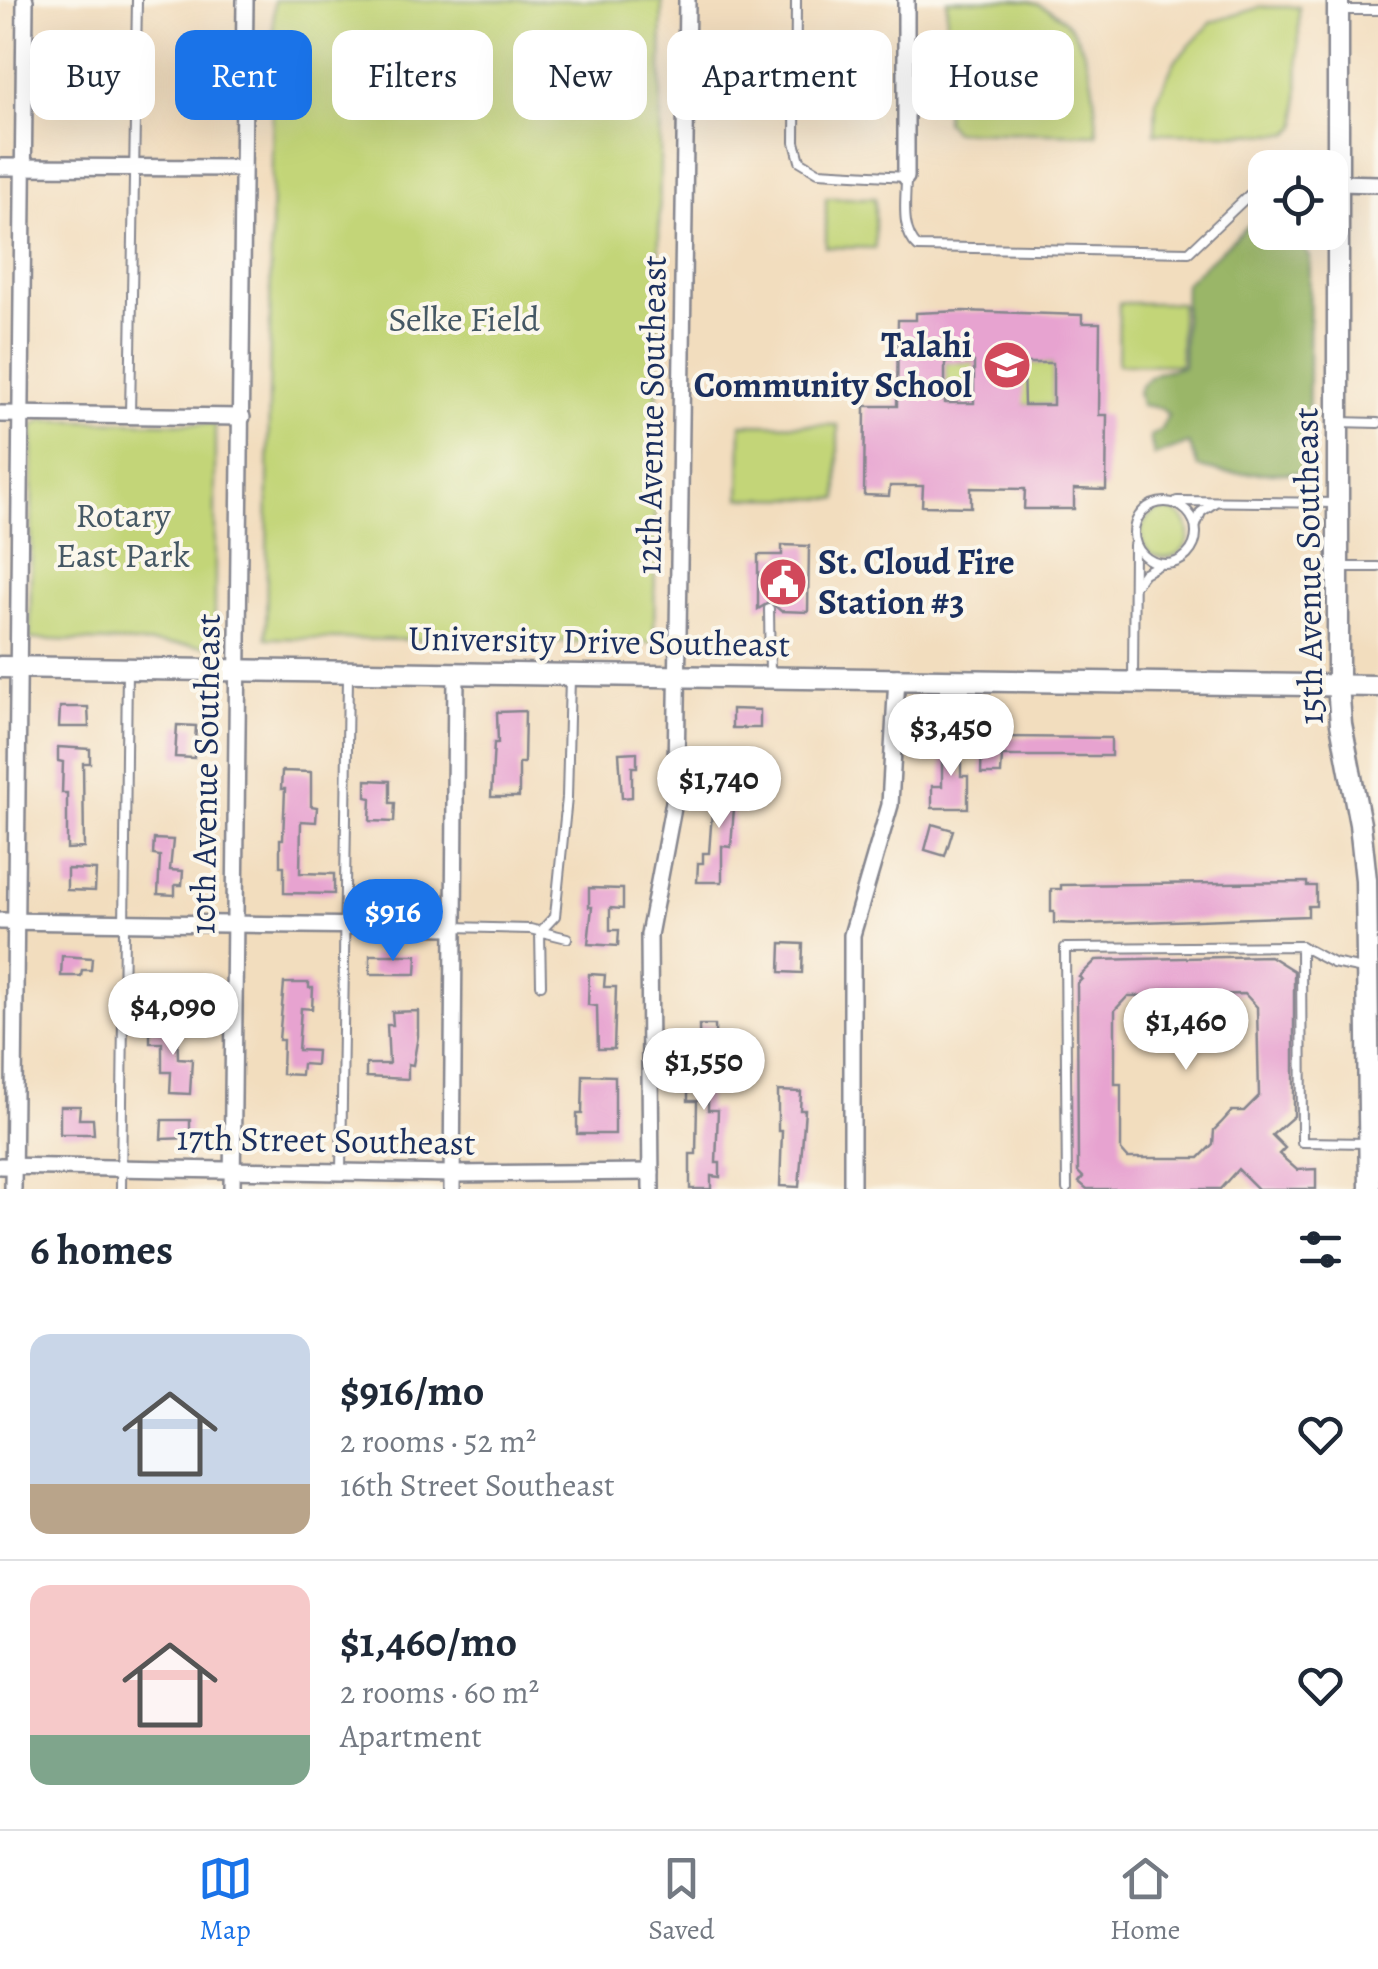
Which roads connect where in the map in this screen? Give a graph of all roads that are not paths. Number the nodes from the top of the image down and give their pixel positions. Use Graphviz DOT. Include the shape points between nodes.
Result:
graph roads {
  1 [pos="25,0"];
  2 [pos="136,0"];
  3 [pos="245,0"];
  4 [pos="687,0"];
  5 [pos="796,0"];
  6 [pos="906,0"];
  7 [pos="1338,5"];
  8 [pos="1378,10"];
  9 [pos="1335,150"];
  10 [pos="0,167"];
  11 [pos="25,168"];
  12 [pos="243,168"];
  13 [pos="135,169"];
  14 [pos="906,178"];
  15 [pos="1348,183"];
  16 [pos="1378,184"];
  17 [pos="1248,198"];
  18 [pos="1335,250"];
  19 [pos="0,414"];
  20 [pos="23,414"];
  21 [pos="130,416"];
  22 [pos="242,417"];
  23 [pos="1337,422"];
  24 [pos="1378,423"];
  25 [pos="1167,502"];
  26 [pos="1216,502"];
  27 [pos="1336,502"];
  28 [pos="1196,525"];
  29 [pos="1134,536"];
  30 [pos="1162,564"];
  31 [pos="1337,567"];
  32 [pos="1378,567"];
  33 [pos="1134,588"];
  34 [pos="770,609"];
  35 [pos="9,667"];
  36 [pos="128,669"];
  37 [pos="348,670"];
  38 [pos="235,671"];
  39 [pos="456,671"];
  40 [pos="570,673"];
  41 [pos="677,674"];
  42 [pos="770,676"];
  43 [pos="897,678"];
  44 [pos="1133,682"];
  45 [pos="1338,685"];
  46 [pos="1378,686"];
  47 [pos="8,921"];
  48 [pos="126,924"];
  49 [pos="234,926"];
  50 [pos="344,926"];
  51 [pos="453,927"];
  52 [pos="540,932"];
  53 [pos="567,938"];
  54 [pos="1301,946"];
  55 [pos="1373,969"];
  56 [pos="540,986"];
  57 [pos="1369,1143"];
  58 [pos="7,1166"];
  59 [pos="122,1166"];
  60 [pos="232,1168"];
  61 [pos="341,1171"];
  62 [pos="651,1172"];
  63 [pos="452,1181"];
  64 [pos="13,1189"];
  65 [pos="122,1189"];
  66 [pos="232,1189"];
  67 [pos="651,1189"];
  68 [pos="852,1189"];
  69 [pos="1067,1189"];
  70 [pos="1370,1189"];
  1 -- 11 [label="street"];
  2 -- 13 [label="lane"];
  3 -- 12 [label="street, 10th Avenue Southeast"];
  4 -- 41 [label="street, 12th Avenue Southeast"];
  5 -- 14 [label="lane" via="800,162 818,172"];
  6 -- 14 [label="street"];
  7 -- 8 [label="lane"];
  7 -- 9 [label="street, 15th Avenue Southeast"];
  10 -- 11 [label="street"];
  11 -- 13 [label="street"];
  11 -- 20 [label="street"];
  12 -- 13 [label="street"];
  12 -- 22 [label="street, 10th Avenue Southeast"];
  13 -- 21 [label="lane"];
  14 -- 17 [label="lane" via="910,240 948,249 1189,252"];
  15 -- 16 [label="street"];
  18 -- 23 [label="street, 15th Avenue Southeast"];
  19 -- 20 [label="street"];
  20 -- 21 [label="street"];
  20 -- 35 [label="street"];
  21 -- 22 [label="street"];
  22 -- 38 [label="street, 10th Avenue Southeast"];
  23 -- 24 [label="lane"];
  23 -- 27 [label="street, 15th Avenue Southeast"];
  25 -- 26 [label="lane"];
  25 -- 28 [label="lane" via="1182,506"];
  25 -- 29 [label="lane" via="1140,514"];
  26 -- 27 [label="lane"];
  26 -- 28 [label="lane"];
  27 -- 31 [label="street, 15th Avenue Southeast"];
  28 -- 30 [label="lane" via="1187,555"];
  29 -- 30 [label="lane" via="1146,558"];
  29 -- 33 [label="lane"];
  30 -- 33 [label="lane"];
  31 -- 32 [label="lane"];
  31 -- 45 [label="street, 15th Avenue Southeast"];
  33 -- 44 [label="lane"];
  34 -- 42 [label="lane"];
  35 -- 36 [label="street, University Drive Southeast"];
  35 -- 47 [label="street"];
  36 -- 38 [label="street, University Drive Southeast"];
  36 -- 48 [label="lane"];
  37 -- 38 [label="street, University Drive Southeast"];
  37 -- 39 [label="street, University Drive Southeast"];
  37 -- 50 [label="lane"];
  38 -- 49 [label="street, 10th Avenue Southeast"];
  39 -- 40 [label="street, University Drive Southeast"];
  39 -- 51 [label="street"];
  40 -- 41 [label="street, University Drive Southeast"];
  40 -- 52 [label="lane" via="555,916"];
  41 -- 42 [label="street, University Drive Southeast"];
  41 -- 62 [label="street, 12th Avenue Southeast" via="674,802 649,935"];
  42 -- 43 [label="street, University Drive Southeast"];
  43 -- 44 [label="street, University Drive Southeast"];
  43 -- 68 [label="street" via="890,805 852,935"];
  44 -- 45 [label="street, University Drive Southeast"];
  45 -- 46 [label="street, University Drive Southeast"];
  45 -- 55 [label="street, 15th Avenue Southeast" via="1362,838"];
  47 -- 48 [label="street"];
  47 -- 58 [label="street"];
  48 -- 49 [label="street"];
  48 -- 59 [label="lane"];
  49 -- 50 [label="street"];
  49 -- 60 [label="street, 10th Avenue Southeast"];
  50 -- 51 [label="street"];
  50 -- 61 [label="lane"];
  51 -- 52 [label="lane"];
  51 -- 63 [label="street"];
  52 -- 53 [label="lane"];
  52 -- 56 [label="lane"];
  54 -- 55 [label="lane" via="1333,963"];
  54 -- 57 [label="lane" via="1302,1142"];
  54 -- 69 [label="lane" via="1065,948"];
  55 -- 57 [label="street, 15th Avenue Southeast"];
  57 -- 70 [label="street, 15th Avenue Southeast"];
  58 -- 59 [label="street, 17th Street Southeast"];
  58 -- 64 [label="street"];
  59 -- 60 [label="street, 17th Street Southeast"];
  59 -- 65 [label="lane"];
  60 -- 61 [label="street, 17th Street Southeast"];
  60 -- 66 [label="street, 10th Avenue Southeast"];
  61 -- 63 [label="street, 17th Street Southeast"];
  62 -- 63 [label="street, 17th Street Southeast"];
  62 -- 67 [label="street, 12th Avenue Southeast"];
}
